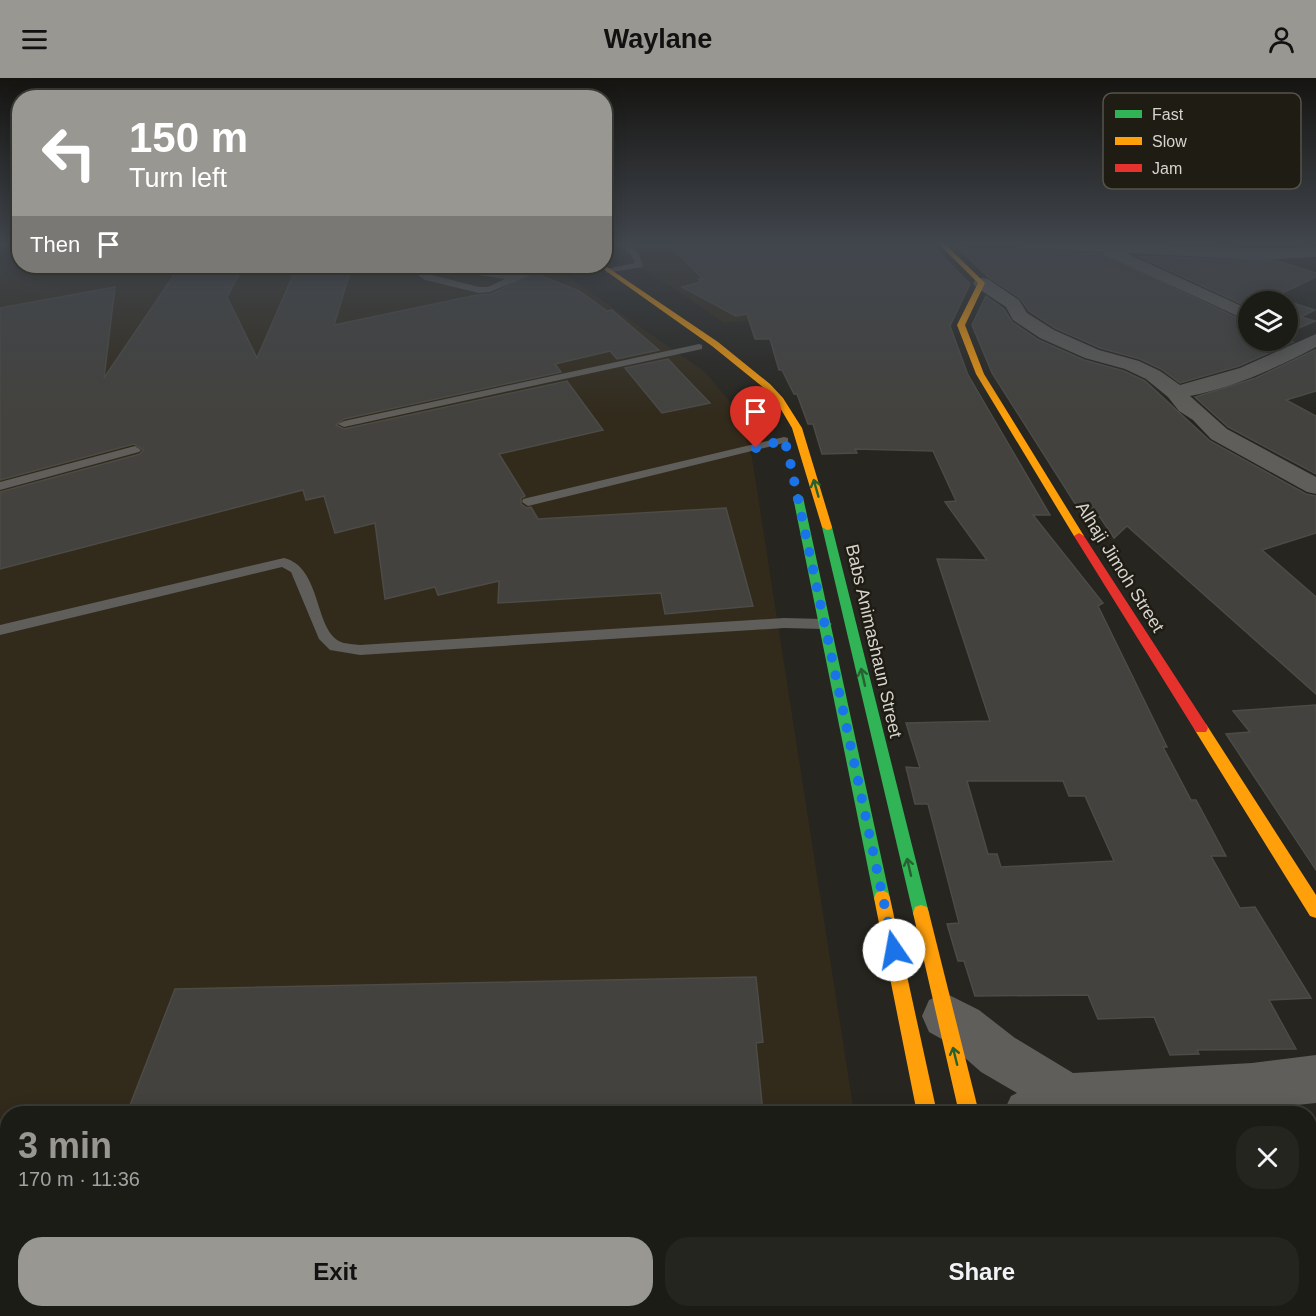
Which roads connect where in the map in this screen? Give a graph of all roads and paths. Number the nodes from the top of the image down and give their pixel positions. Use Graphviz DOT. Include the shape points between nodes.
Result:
graph roads {
  1 [pos="641,301"];
  2 [pos="649,301"];
  3 [pos="972,301"];
  4 [pos="1008,301"];
  5 [pos="1216,301"];
  6 [pos="1238,311"];
  7 [pos="1298,335"];
  8 [pos="1315,341"];
  9 [pos="699,347"];
  10 [pos="1176,392"];
  11 [pos="763,402"];
  12 [pos="344,424"];
  13 [pos="784,441"];
  14 [pos="135,450"];
  15 [pos="795,482"];
  16 [pos="0,486"];
  17 [pos="1316,488"];
  18 [pos="528,502"];
  19 [pos="815,582"];
  20 [pos="841,584"];
  21 [pos="824,624"];
  22 [pos="0,630"];
  23 [pos="1316,910"];
  24 [pos="945,1016"];
  25 [pos="1316,1079"];
  26 [pos="1048,1105"];
  27 [pos="926,1106"];
  28 [pos="967,1106"];
  1 -- 9 [label="main road"];
  20 -- 2 [label="main road, Babs Animashaun Street, one-way" via="804,447 790,414 780,400 715,344"];
  3 -- 23 [label="main road, Alhaji Jimoh Street" via="961,325 980,374"];
  4 -- 10 [label="street" via="1019,316 1047,334 1092,354 1132,365"];
  5 -- 6 [label="street"];
  7 -- 8 [label="street"];
  8 -- 10 [label="street" via="1232,378"];
  9 -- 11 [label="main road" via="747,384"];
  9 -- 12 [label="lane"];
  10 -- 17 [label="street" via="1219,434"];
  13 -- 18 [label="lane"];
  14 -- 16 [label="lane"];
  15 -- 19 [label="main road"];
  19 -- 20 [label="main road"];
  19 -- 21 [label="main road"];
  24 -- 20 [label="main road, Babs Animashaun Street, one-way"];
  21 -- 22 [label="lane" via="784,623 360,650 335,646 324,635 297,570 284,562"];
  21 -- 27 [label="main road"];
  24 -- 26 [label="street" via="998,1055"];
  28 -- 24 [label="main road, Babs Animashaun Street, one-way"];
  25 -- 26 [label="street"];
}
